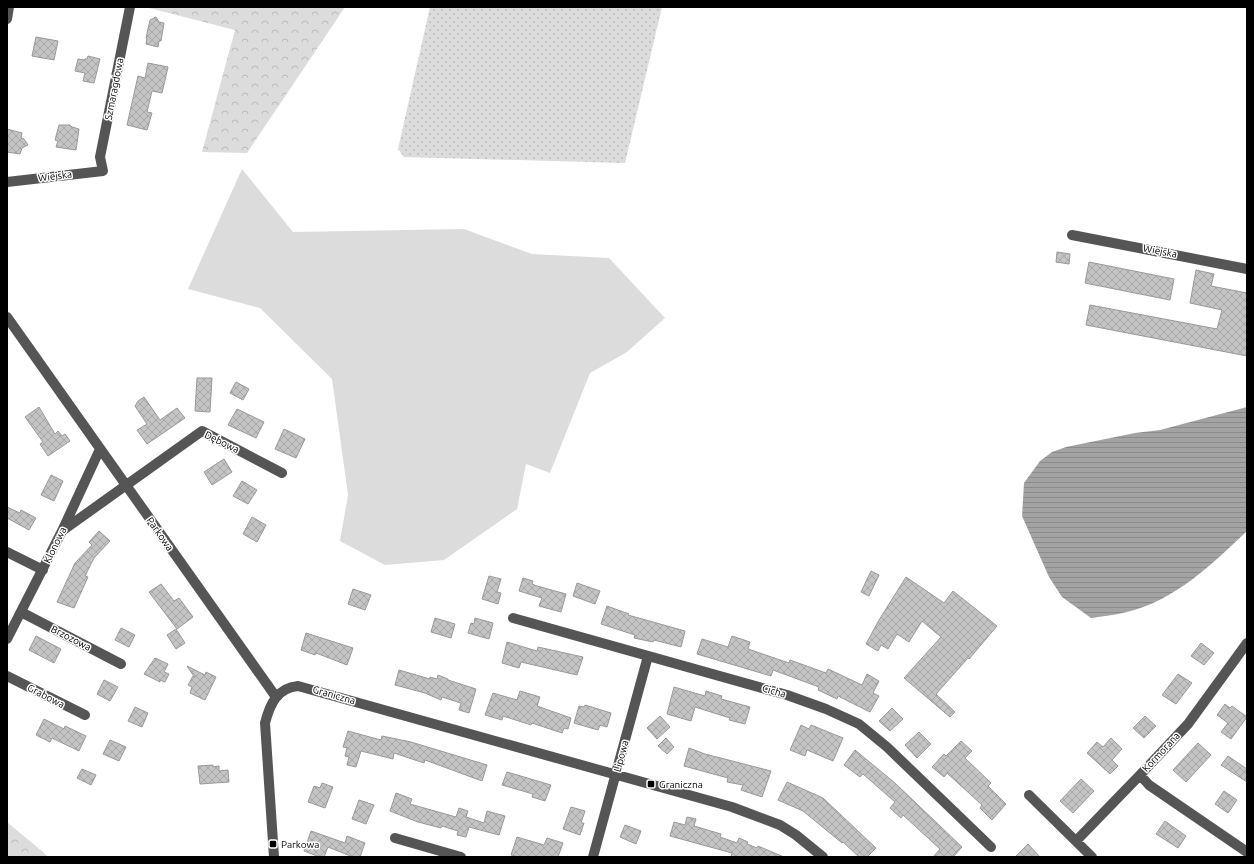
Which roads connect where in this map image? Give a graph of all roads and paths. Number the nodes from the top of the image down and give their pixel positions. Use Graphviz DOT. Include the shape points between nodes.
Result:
graph roads {
  1 [pos="9,7"];
  2 [pos="130,7"];
  3 [pos="7,18"];
  4 [pos="103,171"];
  5 [pos="7,182"];
  6 [pos="1072,235"];
  7 [pos="1247,269"];
  8 [pos="7,317"];
  9 [pos="100,449"];
  10 [pos="282,473"];
  11 [pos="126,486"];
  12 [pos="62,531"];
  13 [pos="7,552"];
  14 [pos="43,570"];
  15 [pos="21,612"];
  16 [pos="513,618"];
  17 [pos="7,639"];
  18 [pos="1247,643"];
  19 [pos="648,656"];
  20 [pos="121,664"];
  21 [pos="7,676"];
  22 [pos="276,697"];
  23 [pos="85,715"];
  24 [pos="616,774"];
  25 [pos="1140,775"];
  26 [pos="1029,795"];
  27 [pos="395,838"];
  28 [pos="1076,841"];
  29 [pos="991,847"];
  30 [pos="1247,852"];
  31 [pos="274,857"];
  32 [pos="461,857"];
  33 [pos="593,857"];
  34 [pos="823,857"];
  35 [pos="1092,857"];
  1 -- 3 [label="street"];
  2 -- 4 [label="street, Szmaragdowa" via="100,156"];
  4 -- 5 [label="street, Wiejska"];
  6 -- 7 [label="street, Wiejska"];
  8 -- 9 [label="street, Parkowa"];
  9 -- 11 [label="street, Parkowa"];
  9 -- 12 [label="street, Klonowa"];
  10 -- 11 [label="street, Dębowa" via="202,431"];
  11 -- 12 [label="street"];
  11 -- 22 [label="street, Parkowa"];
  12 -- 14 [label="street, Klonowa"];
  13 -- 14 [label="street"];
  14 -- 15 [label="street, Klonowa"];
  15 -- 17 [label="street, Klonowa"];
  15 -- 20 [label="street, Brzozowa"];
  16 -- 19 [label="street, Cicha"];
  18 -- 25 [label="street, Kormorana" via="1188,724"];
  19 -- 24 [label="street, Lipowa"];
  19 -- 29 [label="street, Cicha" via="787,695 826,708 859,724 887,747"];
  21 -- 23 [label="street, Grabowa"];
  22 -- 24 [label="street, Graniczna" via="286,688 305,686"];
  22 -- 31 [label="street" via="267,714 265,733"];
  24 -- 33 [label="street, Lipowa"];
  24 -- 34 [label="street, Graniczna" via="732,807 780,825"];
  25 -- 28 [label="street"];
  25 -- 30 [label="street, Kormorana" via="1149,785"];
  26 -- 28 [label="street"];
  27 -- 32 [label="street"];
  28 -- 35 [label="street"];
}
